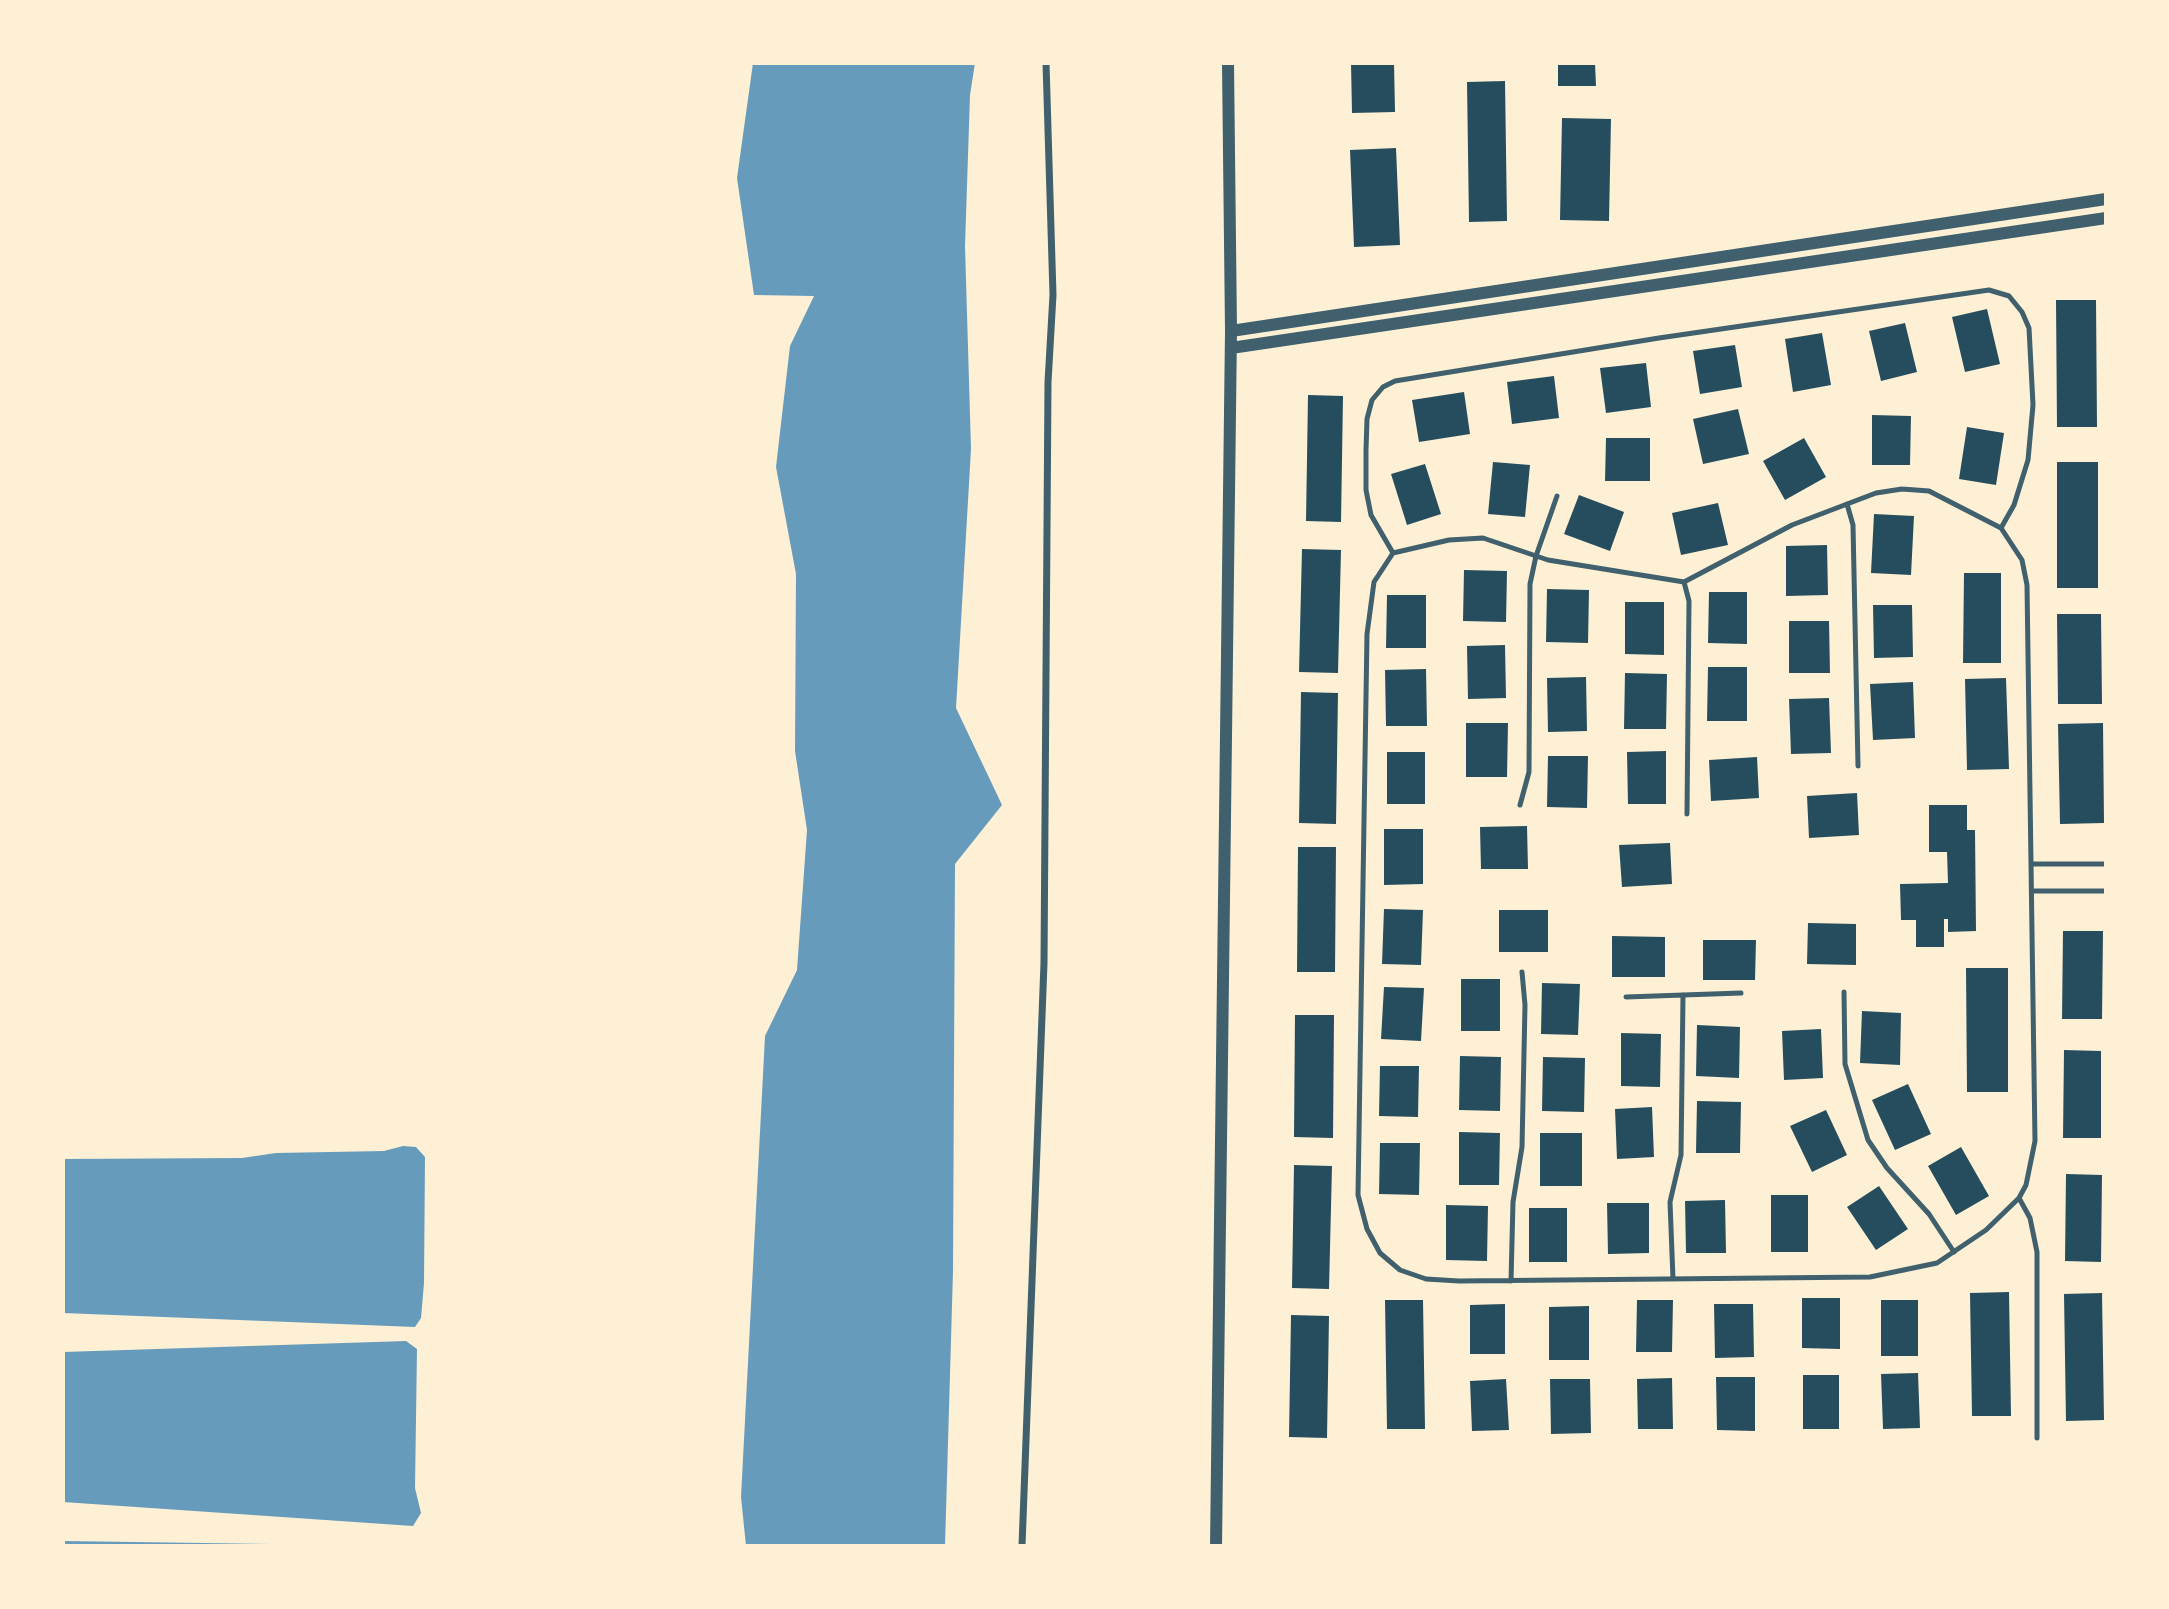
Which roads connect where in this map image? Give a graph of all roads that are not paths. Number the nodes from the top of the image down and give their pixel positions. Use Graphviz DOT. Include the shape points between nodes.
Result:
graph roads {
  1 [pos="1046,63"];
  2 [pos="1228,63"];
  3 [pos="2106,199"];
  4 [pos="2106,218"];
  5 [pos="1231,331"];
  6 [pos="1231,348"];
  7 [pos="1558,495"];
  8 [pos="1847,504"];
  9 [pos="2001,528"];
  10 [pos="1393,553"];
  11 [pos="1536,556"];
  12 [pos="1684,582"];
  13 [pos="1858,766"];
  14 [pos="1520,805"];
  15 [pos="1687,814"];
  16 [pos="2031,863"];
  17 [pos="2106,864"];
  18 [pos="2032,891"];
  19 [pos="2106,891"];
  20 [pos="1522,972"];
  21 [pos="1844,992"];
  22 [pos="1741,993"];
  23 [pos="1683,995"];
  24 [pos="1626,997"];
  25 [pos="2019,1198"];
  26 [pos="1954,1252"];
  27 [pos="1673,1279"];
  28 [pos="1511,1281"];
  29 [pos="2037,1438"];
  30 [pos="1023,1546"];
  31 [pos="1216,1546"];
  1 -- 30 [label="street" via="1053,295 1048,396 1044,963"];
  2 -- 5 [label="street"];
  3 -- 5 [label="street"];
  4 -- 6 [label="street"];
  5 -- 6 [label="street"];
  6 -- 31 [label="street"];
  7 -- 11 [label="lane"];
  8 -- 9 [label="lane" via="1876,493 1929,491"];
  8 -- 12 [label="lane" via="1792,525"];
  8 -- 13 [label="lane" via="1853,525"];
  9 -- 10 [label="lane" via="2014,505 2028,460 2033,405 2026,320 2009,296 1989,290 1395,381 1372,400 1366,450 1371,515"];
  9 -- 16 [label="lane" via="2022,559 2027,585"];
  10 -- 11 [label="lane" via="1437,542 1483,538"];
  10 -- 28 [label="lane" via="1374,582 1367,634 1358,1195 1367,1229 1380,1253 1400,1270 1426,1279"];
  11 -- 12 [label="lane"];
  11 -- 14 [label="lane" via="1530,584 1529,772"];
  12 -- 15 [label="lane" via="1689,601"];
  16 -- 17 [label="lane"];
  16 -- 18 [label="lane"];
  18 -- 19 [label="lane"];
  18 -- 25 [label="lane" via="2035,1141"];
  20 -- 28 [label="lane" via="1522,1147 1513,1202"];
  21 -- 26 [label="lane" via="1845,1064 1868,1140"];
  22 -- 23 [label="lane"];
  23 -- 24 [label="lane"];
  23 -- 27 [label="lane" via="1681,1155 1670,1202"];
  25 -- 26 [label="lane" via="1986,1230"];
  25 -- 29 [label="lane" via="2030,1218 2037,1252"];
  26 -- 27 [label="lane" via="1937,1263 1870,1277"];
  27 -- 28 [label="lane"];
}
